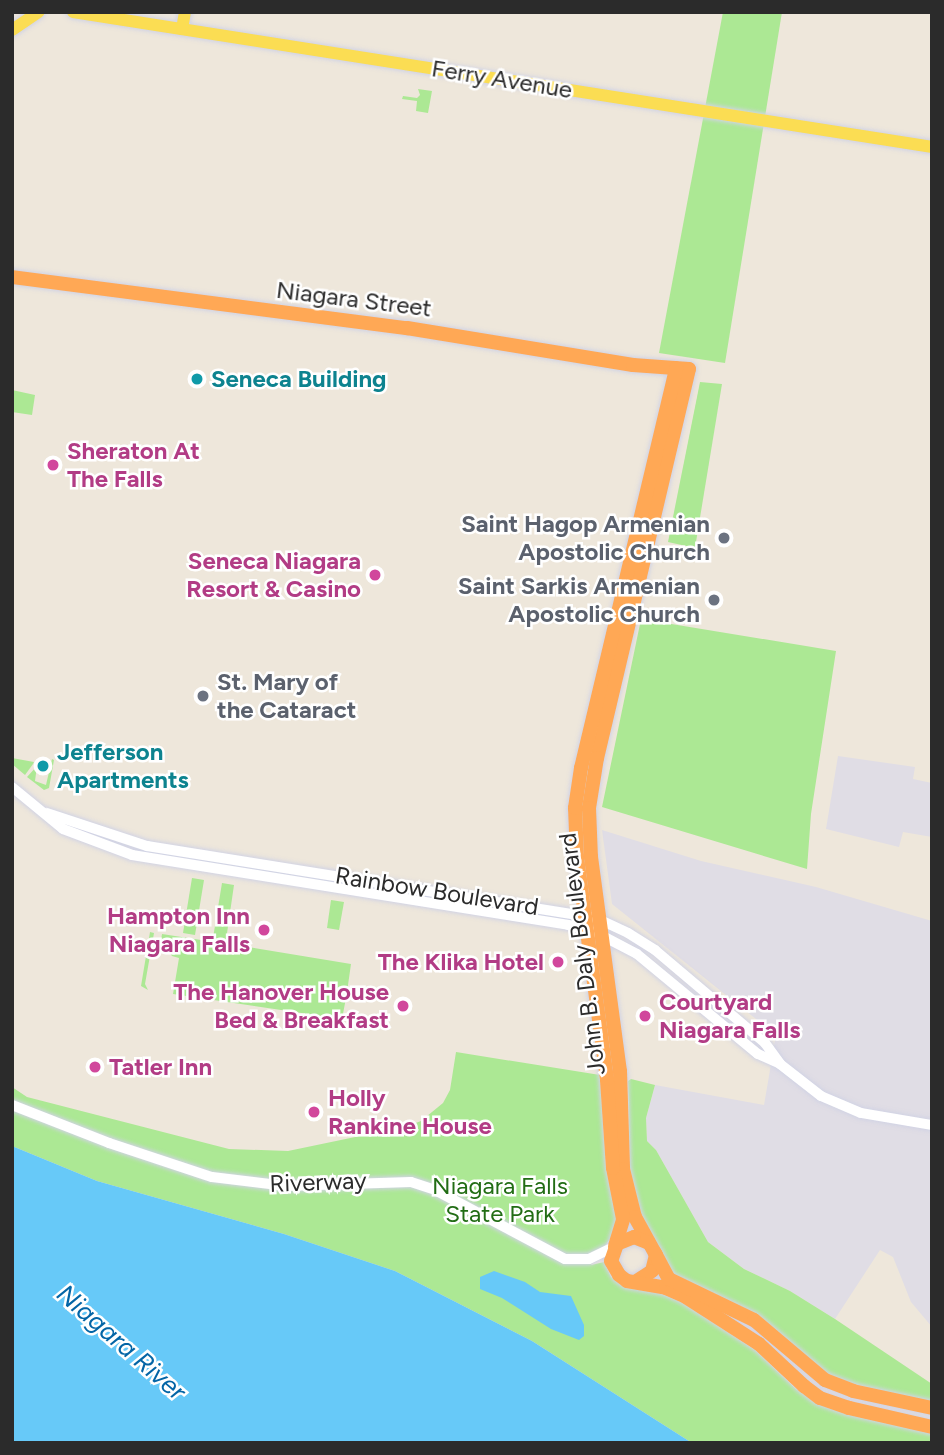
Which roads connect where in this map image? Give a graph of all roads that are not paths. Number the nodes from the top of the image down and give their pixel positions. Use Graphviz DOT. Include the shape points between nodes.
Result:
graph roads {
  1 [pos="39,12"];
  2 [pos="73,12"];
  3 [pos="185,12"];
  4 [pos="16,26"];
  5 [pos="182,29"];
  6 [pos="932,147"];
  7 [pos="12,277"];
  8 [pos="682,369"];
  9 [pos="12,787"];
  10 [pos="600,919"];
  11 [pos="586,922"];
  12 [pos="602,935"];
  13 [pos="780,1064"];
  14 [pos="12,1105"];
  15 [pos="932,1125"];
  16 [pos="615,1246"];
  17 [pos="652,1248"];
  18 [pos="635,1282"];
  19 [pos="932,1408"];
  20 [pos="932,1427"];
  1 -- 4 [label="main road"];
  2 -- 5 [label="main road, Ferry Avenue"];
  3 -- 5 [label="main road"];
  5 -- 6 [label="main road, Ferry Avenue"];
  7 -- 8 [label="highway, Niagara Street"];
  8 -- 10 [label="highway, John B. Daly Boulevard" via="592,783 589,832"];
  8 -- 11 [label="highway, John B. Daly Boulevard" via="579,781 575,834"];
  9 -- 11 [label="main road, Rainbow Boulevard" via="47,813 147,846"];
  10 -- 11 [label="main road, Rainbow Boulevard"];
  10 -- 12 [label="highway, John B. Daly Boulevard"];
  10 -- 13 [label="main road, Rainbow Boulevard" via="659,954 765,1043"];
  11 -- 12 [label="main road, Rainbow Boulevard"];
  11 -- 16 [label="highway, John B. Daly Boulevard" via="623,1219"];
  12 -- 13 [label="main road, Rainbow Boulevard" via="637,954 758,1054"];
  12 -- 17 [label="highway, John B. Daly Boulevard" via="620,1071 623,1169 633,1214"];
  13 -- 15 [label="main road, Rainbow Boulevard" via="821,1096 867,1114"];
  14 -- 16 [label="main road, Riverway" via="212,1177 286,1186 411,1182 435,1190 565,1259 589,1259"];
  16 -- 17 [label="highway" via="634,1237"];
  16 -- 18 [label="highway" via="614,1269"];
  17 -- 18 [label="highway" via="652,1271"];
  17 -- 19 [label="highway, John B. Daly Boulevard" via="672,1281 754,1320 825,1380 853,1391"];
  18 -- 20 [label="highway" via="666,1288 692,1300 761,1347 820,1398"];
}
